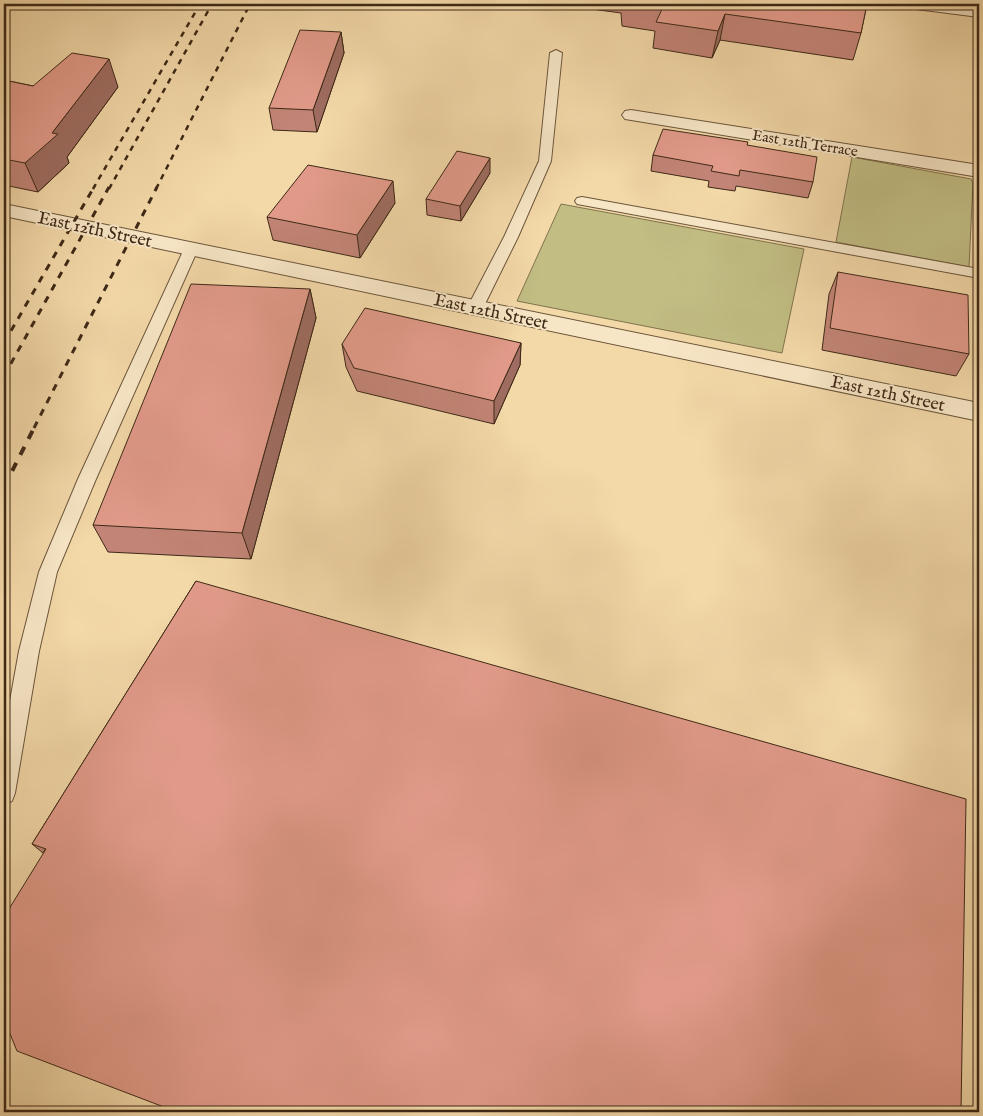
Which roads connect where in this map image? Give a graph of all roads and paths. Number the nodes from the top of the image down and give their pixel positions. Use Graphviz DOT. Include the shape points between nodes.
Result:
graph roads {
  1 [pos="916,4"];
  2 [pos="979,12"];
  3 [pos="556,52"];
  4 [pos="631,116"];
  5 [pos="979,171"];
  6 [pos="582,201"];
  7 [pos="4,210"];
  8 [pos="191,249"];
  9 [pos="979,274"];
  10 [pos="474,308"];
  11 [pos="979,412"];
  12 [pos="4,793"];
  1 -- 2 [label="street"];
  3 -- 10 [label="lane" via="545,161"];
  4 -- 5 [label="street, East 12th Terrace"];
  6 -- 9 [label="lane"];
  7 -- 8 [label="street, East 12th Street"];
  8 -- 10 [label="street, East 12th Street"];
  8 -- 12 [label="lane" via="86,479 48,572 29,651"];
  10 -- 11 [label="street, East 12th Street"];
}
